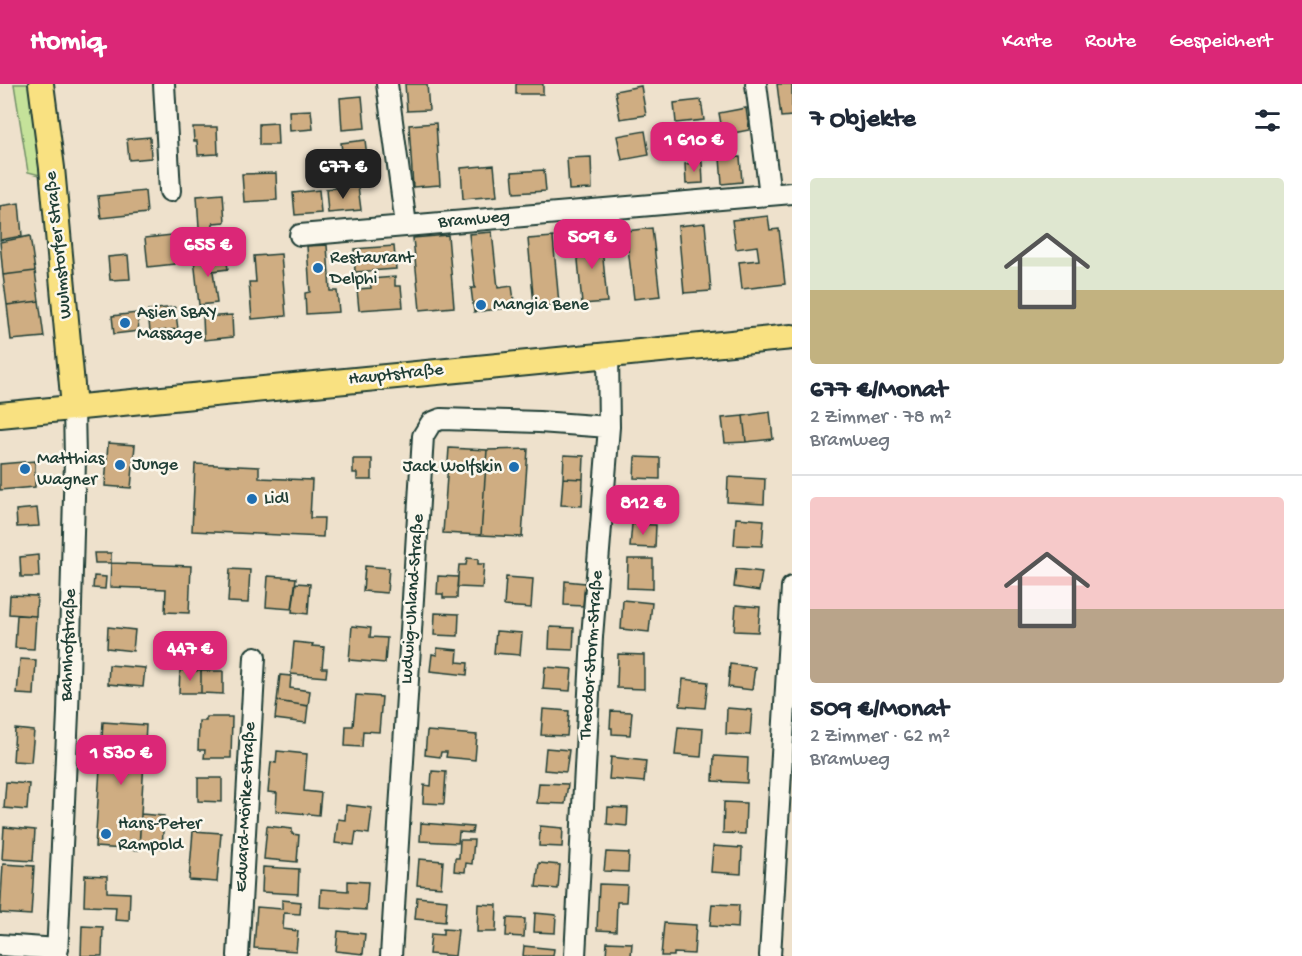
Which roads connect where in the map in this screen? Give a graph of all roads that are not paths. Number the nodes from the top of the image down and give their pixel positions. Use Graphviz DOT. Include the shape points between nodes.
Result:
graph roads {
  1 [pos="41,84"];
  2 [pos="164,84"];
  3 [pos="387,84"];
  4 [pos="756,84"];
  5 [pos="170,192"];
  6 [pos="792,193"];
  7 [pos="770,195"];
  8 [pos="406,225"];
  9 [pos="300,235"];
  10 [pos="792,338"];
  11 [pos="608,354"];
  12 [pos="74,407"];
  13 [pos="0,415"];
  14 [pos="609,427"];
  15 [pos="792,587"];
  16 [pos="255,657"];
  17 [pos="786,792"];
  18 [pos="0,945"];
  19 [pos="58,952"];
  20 [pos="238,956"];
  21 [pos="391,956"];
  22 [pos="575,956"];
  23 [pos="770,956"];
  1 -- 12 [label="main road, Wulmstorfer Straße"];
  2 -- 5 [label="street"];
  3 -- 8 [label="street"];
  4 -- 7 [label="street"];
  6 -- 7 [label="street, Bramweg"];
  7 -- 8 [label="street, Bramweg"];
  8 -- 9 [label="street, Bramweg"];
  10 -- 11 [label="main road, Hauptstraße"];
  11 -- 12 [label="main road, Hauptstraße"];
  11 -- 14 [label="street, Theodor-Storm-Straße"];
  12 -- 13 [label="main road, Hauptstraße"];
  12 -- 19 [label="street, Bahnhofstraße"];
  14 -- 21 [label="street, Ludwig-Uhland-Straße" via="441,419 431,423 423,436"];
  14 -- 22 [label="street, Theodor-Storm-Straße" via="592,637"];
  15 -- 17 [label="street"];
  16 -- 20 [label="street, Eduard-Mörike-Straße"];
  17 -- 23 [label="street"];
  18 -- 19 [label="street"];
}
